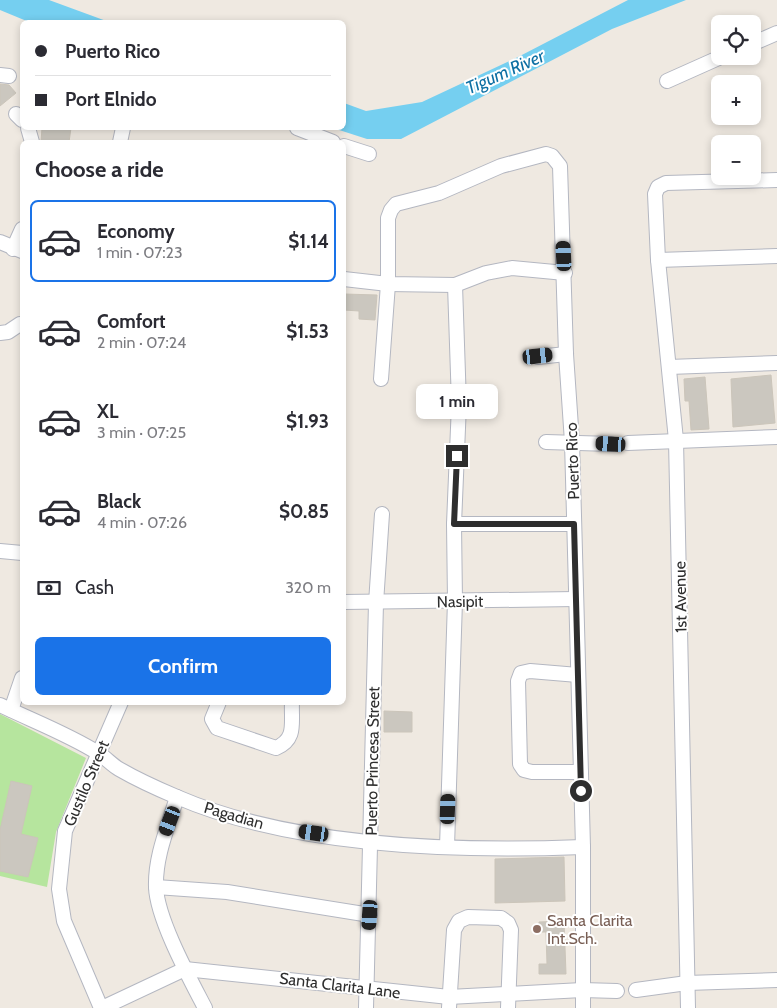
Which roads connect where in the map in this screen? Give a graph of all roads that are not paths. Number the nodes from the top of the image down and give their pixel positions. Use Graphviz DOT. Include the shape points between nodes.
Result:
graph roads {
  1 [pos="777,33"];
  2 [pos="761,40"];
  3 [pos="711,61"];
  4 [pos="667,81"];
  5 [pos="302,130"];
  6 [pos="328,140"];
  7 [pos="346,147"];
  8 [pos="369,154"];
  9 [pos="777,180"];
  10 [pos="0,242"];
  11 [pos="18,250"];
  12 [pos="777,256"];
  13 [pos="658,260"];
  14 [pos="565,274"];
  15 [pos="346,279"];
  16 [pos="388,284"];
  17 [pos="455,285"];
  18 [pos="20,324"];
  19 [pos="0,333"];
  20 [pos="566,354"];
  21 [pos="538,356"];
  22 [pos="777,363"];
  23 [pos="670,367"];
  24 [pos="381,379"];
  25 [pos="777,437"];
  26 [pos="676,440"];
  27 [pos="546,442"];
  28 [pos="572,442"];
  29 [pos="628,443"];
  30 [pos="611,444"];
  31 [pos="382,514"];
  32 [pos="454,524"];
  33 [pos="574,524"];
  34 [pos="0,551"];
  35 [pos="20,553"];
  36 [pos="576,599"];
  37 [pos="455,601"];
  38 [pos="346,602"];
  39 [pos="376,603"];
  40 [pos="578,675"];
  41 [pos="20,682"];
  42 [pos="120,705"];
  43 [pos="218,705"];
  44 [pos="292,705"];
  45 [pos="6,708"];
  46 [pos="98,753"];
  47 [pos="580,772"];
  48 [pos="177,798"];
  49 [pos="371,842"];
  50 [pos="447,847"];
  51 [pos="583,847"];
  52 [pos="156,887"];
  53 [pos="370,915"];
  54 [pos="186,969"];
  55 [pos="777,980"];
  56 [pos="687,982"];
  57 [pos="366,988"];
  58 [pos="582,990"];
  59 [pos="636,990"];
  60 [pos="617,991"];
  61 [pos="508,1001"];
  62 [pos="449,1002"];
  63 [pos="102,1008"];
  64 [pos="205,1008"];
  65 [pos="366,1008"];
  66 [pos="583,1008"];
  67 [pos="688,1008"];
  1 -- 2 [label="street"];
  3 -- 4 [label="street"];
  5 -- 6 [label="street"];
  7 -- 8 [label="street"];
  9 -- 13 [label="street, 1st Avenue" via="666,183 658,187 655,194"];
  10 -- 11 [label="street"];
  12 -- 13 [label="street"];
  13 -- 23 [label="street, 1st Avenue"];
  14 -- 16 [label="street, Puerto Rico" via="560,166 546,154 501,166 439,193 396,204 388,218"];
  14 -- 17 [label="street" via="512,268 486,273"];
  14 -- 20 [label="street, Puerto Rico"];
  15 -- 16 [label="street"];
  16 -- 17 [label="street"];
  16 -- 24 [label="street"];
  17 -- 32 [label="street" via="459,404"];
  18 -- 19 [label="street"];
  20 -- 21 [label="street"];
  20 -- 28 [label="street, Puerto Rico"];
  22 -- 23 [label="street"];
  23 -- 26 [label="street, 1st Avenue"];
  25 -- 26 [label="street"];
  26 -- 29 [label="street"];
  26 -- 56 [label="street, 1st Avenue"];
  27 -- 28 [label="street"];
  28 -- 30 [label="street"];
  28 -- 33 [label="street, Puerto Rico"];
  31 -- 39 [label="street, Puerto Princesa Street"];
  32 -- 33 [label="street"];
  32 -- 37 [label="street"];
  33 -- 36 [label="street, Puerto Rico"];
  34 -- 35 [label="street"];
  36 -- 37 [label="street, Nasipit"];
  36 -- 40 [label="street, Puerto Rico"];
  37 -- 39 [label="street, Nasipit"];
  37 -- 50 [label="street"];
  38 -- 39 [label="street, Nasipit"];
  39 -- 49 [label="street, Puerto Princesa Street"];
  40 -- 47 [label="street, Puerto Rico"];
  40 -- 47 [label="street" via="530,671 521,673 518,681 520,764 524,770"];
  41 -- 45 [label="street"];
  42 -- 46 [label="street, Gustilo Street"];
  43 -- 44 [label="street" via="212,719 217,728 276,748 286,743 291,735"];
  45 -- 46 [label="street, Pagadian"];
  46 -- 48 [label="street, Pagadian" via="118,768"];
  46 -- 63 [label="street, Gustilo Street" via="65,831 59,889 64,920"];
  47 -- 51 [label="street, Puerto Rico"];
  48 -- 49 [label="street, Pagadian" via="276,828"];
  48 -- 52 [label="street" via="163,840"];
  49 -- 50 [label="street, Pagadian"];
  49 -- 53 [label="street, Puerto Princesa Street"];
  50 -- 51 [label="street, Pagadian"];
  51 -- 58 [label="street, Puerto Rico"];
  52 -- 53 [label="street" via="227,892"];
  52 -- 54 [label="street" via="160,911"];
  53 -- 57 [label="street, Puerto Princesa Street"];
  54 -- 57 [label="street, Santa Clarita Lane"];
  54 -- 63 [label="street"];
  54 -- 64 [label="street"];
  55 -- 56 [label="street"];
  56 -- 59 [label="street"];
  56 -- 67 [label="street, 1st Avenue"];
  57 -- 62 [label="street, Santa Clarita Lane"];
  57 -- 65 [label="street, Puerto Princesa Street"];
  58 -- 60 [label="street, Santa Clarita Lane"];
  58 -- 61 [label="street, Santa Clarita Lane"];
  58 -- 66 [label="street, Puerto Rico"];
  61 -- 62 [label="street, Santa Clarita Lane"];
  61 -- 62 [label="street" via="511,930 508,923 501,918 468,917 459,921 454,930"];
}
